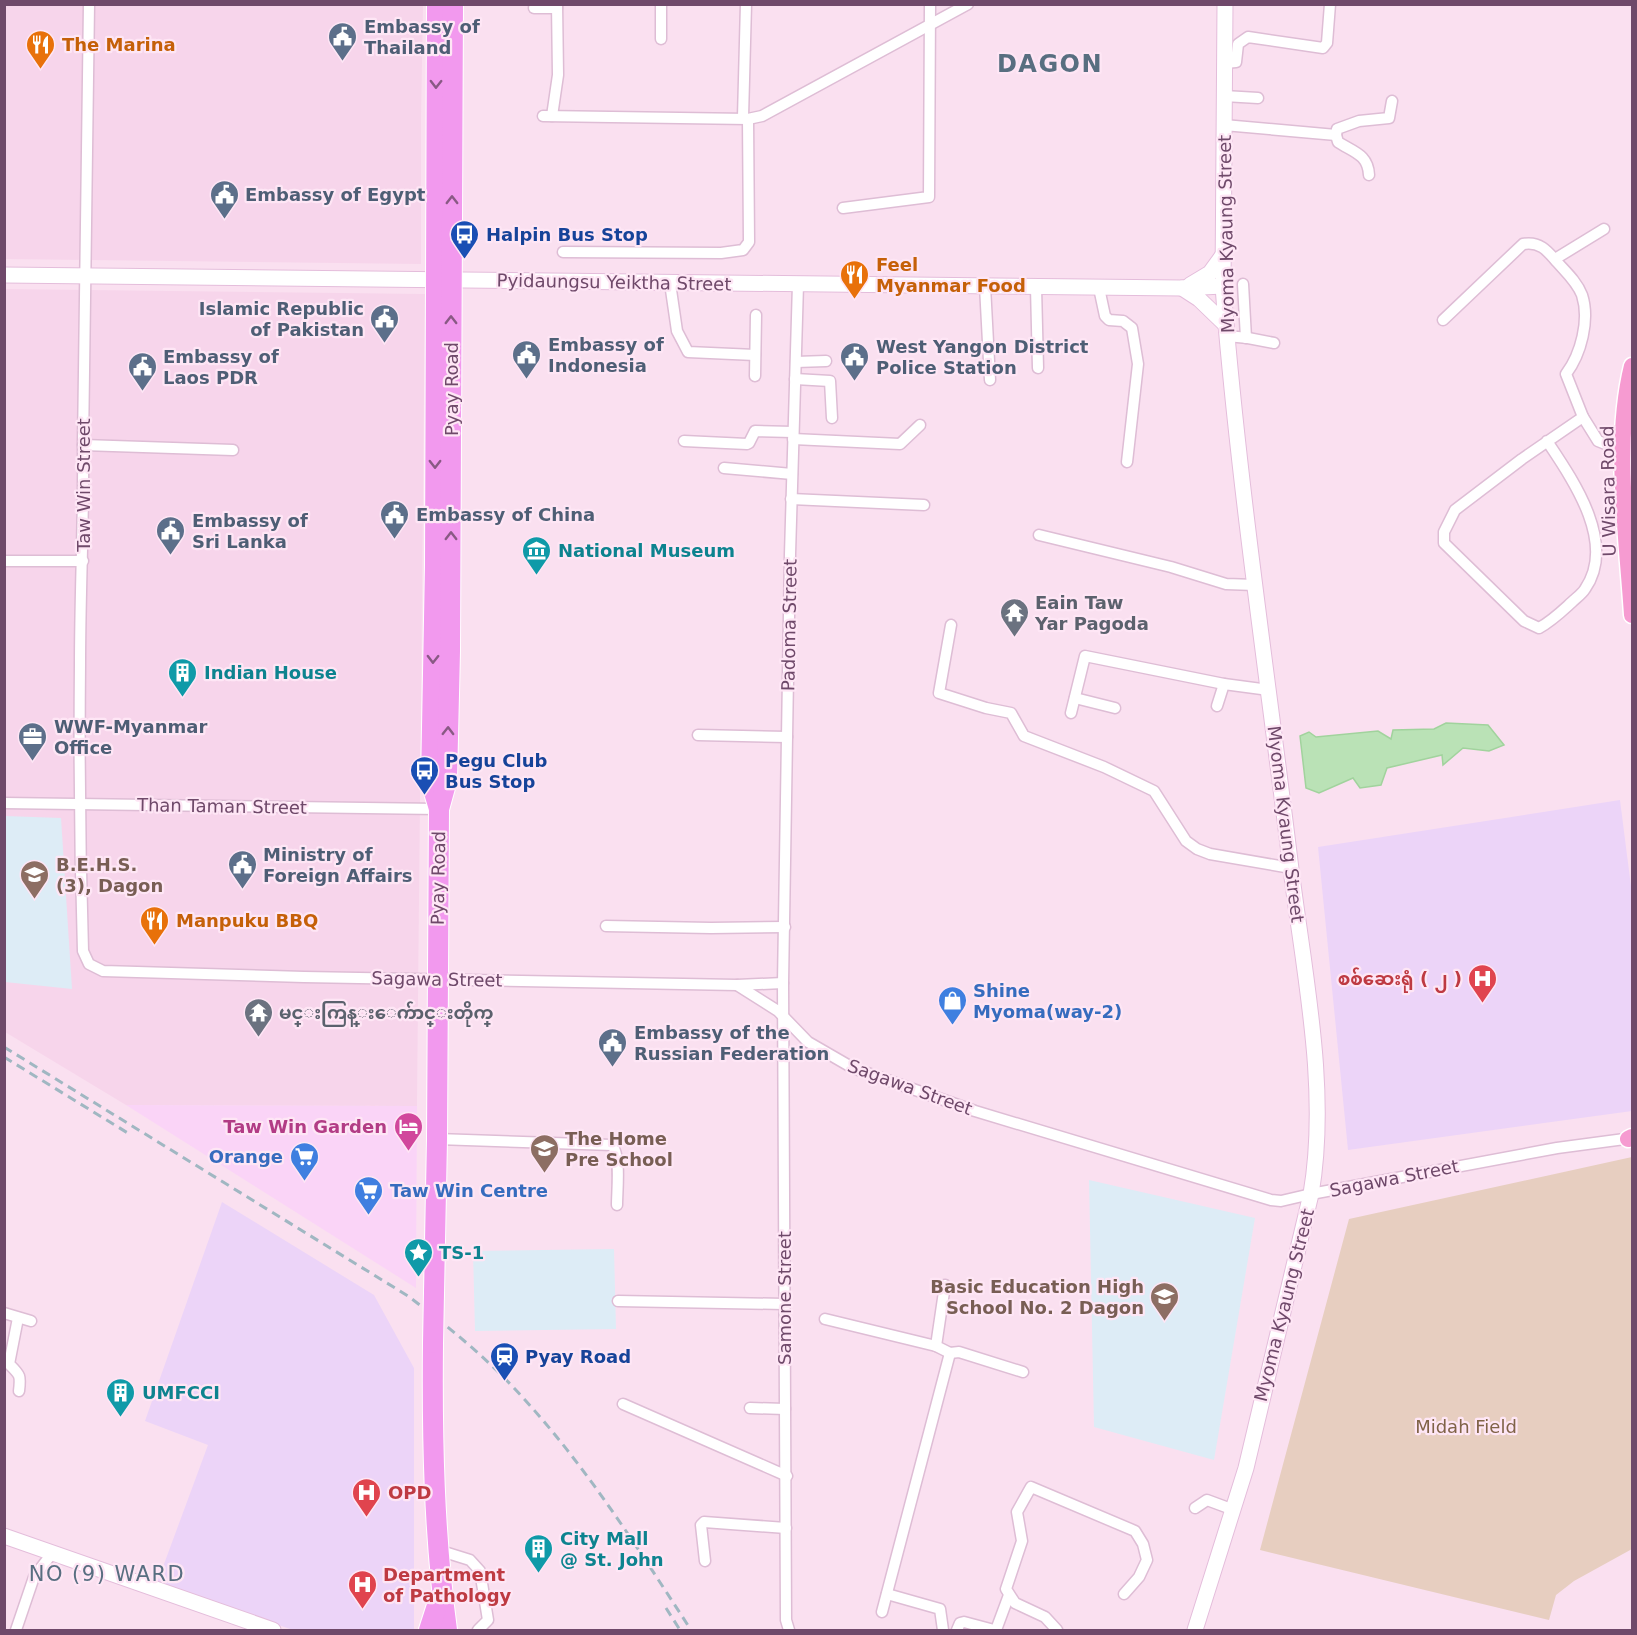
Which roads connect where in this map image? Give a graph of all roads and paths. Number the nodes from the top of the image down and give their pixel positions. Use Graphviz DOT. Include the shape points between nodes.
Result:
graph roads {
  1 [pos="89,4"];
  2 [pos="437,4"];
  3 [pos="453,4"];
  4 [pos="661,4"];
  5 [pos="746,4"];
  6 [pos="930,4"];
  7 [pos="968,4"];
  8 [pos="1225,4"];
  9 [pos="1330,4"];
  10 [pos="557,6"];
  11 [pos="534,8"];
  12 [pos="931,25"];
  13 [pos="661,39"];
  14 [pos="1225,63"];
  15 [pos="1224,96"];
  16 [pos="1258,98"];
  17 [pos="1392,101"];
  18 [pos="745,118"];
  19 [pos="1224,125"];
  20 [pos="1336,135"];
  21 [pos="1369,175"];
  22 [pos="843,208"];
  23 [pos="1604,229"];
  24 [pos="563,252"];
  25 [pos="1223,255"];
  26 [pos="1555,259"];
  27 [pos="4,275"];
  28 [pos="85,275"];
  29 [pos="444,279"];
  30 [pos="670,283"];
  31 [pos="798,284"];
  32 [pos="1243,284"];
  33 [pos="985,286"];
  34 [pos="1223,286"];
  35 [pos="1036,287"];
  36 [pos="1098,288"];
  37 [pos="1182,288"];
  38 [pos="756,315"];
  39 [pos="1443,320"];
  40 [pos="1226,331"];
  41 [pos="1246,338"];
  42 [pos="1274,343"];
  43 [pos="755,355"];
  44 [pos="826,361"];
  45 [pos="796,362"];
  46 [pos="1632,366"];
  47 [pos="1038,368"];
  48 [pos="755,376"];
  49 [pos="795,379"];
  50 [pos="990,380"];
  51 [pos="1583,417"];
  52 [pos="832,418"];
  53 [pos="920,425"];
  54 [pos="793,436"];
  55 [pos="684,441"];
  56 [pos="1547,441"];
  57 [pos="83,445"];
  58 [pos="1626,447"];
  59 [pos="233,450"];
  60 [pos="1127,462"];
  61 [pos="723,468"];
  62 [pos="792,474"];
  63 [pos="791,499"];
  64 [pos="924,505"];
  65 [pos="1039,535"];
  66 [pos="4,561"];
  67 [pos="83,561"];
  68 [pos="1256,585"];
  69 [pos="1632,615"];
  70 [pos="951,625"];
  71 [pos="1224,684"];
  72 [pos="1269,690"];
  73 [pos="1075,698"];
  74 [pos="1216,706"];
  75 [pos="1115,708"];
  76 [pos="1071,713"];
  77 [pos="698,735"];
  78 [pos="787,737"];
  79 [pos="4,803"];
  80 [pos="78,803"];
  81 [pos="439,809"];
  82 [pos="1291,867"];
  83 [pos="606,926"];
  84 [pos="784,927"];
  85 [pos="89,964"];
  86 [pos="783,966"];
  87 [pos="437,978"];
  88 [pos="783,983"];
  89 [pos="737,985"];
  90 [pos="783,1016"];
  91 [pos="1631,1138"];
  92 [pos="437,1139"];
  93 [pos="1311,1194"];
  94 [pos="617,1205"];
  95 [pos="945,1285"];
  96 [pos="618,1301"];
  97 [pos="784,1304"];
  98 [pos="4,1313"];
  99 [pos="18,1318"];
  100 [pos="825,1319"];
  101 [pos="31,1321"];
  102 [pos="936,1346"];
  103 [pos="950,1353"];
  104 [pos="7,1363"];
  105 [pos="1023,1372"];
  106 [pos="19,1391"];
  107 [pos="623,1404"];
  108 [pos="750,1408"];
  109 [pos="785,1409"];
  110 [pos="787,1476"];
  111 [pos="1195,1508"];
  112 [pos="1234,1510"];
  113 [pos="786,1528"];
  114 [pos="4,1536"];
  115 [pos="438,1550"];
  116 [pos="53,1552"];
  117 [pos="705,1561"];
  118 [pos="442,1591"];
  119 [pos="887,1594"];
  120 [pos="1124,1594"];
  121 [pos="1010,1595"];
  122 [pos="882,1612"];
  123 [pos="16,1630"];
  124 [pos="273,1630"];
  125 [pos="429,1630"];
  126 [pos="447,1630"];
  127 [pos="478,1630"];
  128 [pos="789,1630"];
  129 [pos="943,1630"];
  130 [pos="957,1630"];
  131 [pos="995,1630"];
  132 [pos="1057,1630"];
  133 [pos="1195,1630"];
  1 -- 28 [label="street, Taw Win Street"];
  2 -- 29 [label="highway, Pyay Road, one-way"];
  29 -- 3 [label="highway, Pyay Road, one-way"];
  4 -- 13 [label="street"];
  5 -- 18 [label="street"];
  6 -- 12 [label="street"];
  7 -- 12 [label="street"];
  8 -- 14 [label="main road, Myoma Kyaung Street"];
  9 -- 14 [label="street" via="1327,43 1323,48 1248,38 1238,44 1236,62"];
  10 -- 11 [label="street"];
  10 -- 18 [label="street" via="558,75 547,116"];
  12 -- 18 [label="street" via="762,116"];
  12 -- 22 [label="street" via="929,197"];
  14 -- 15 [label="main road, Myoma Kyaung Street"];
  15 -- 16 [label="street"];
  15 -- 19 [label="main road, Myoma Kyaung Street"];
  17 -- 20 [label="street" via="1389,117 1359,121 1338,129"];
  18 -- 24 [label="street" via="749,242 743,250"];
  19 -- 20 [label="street"];
  19 -- 25 [label="main road, Myoma Kyaung Street"];
  20 -- 21 [label="street" via="1338,142 1366,160"];
  23 -- 26 [label="street"];
  25 -- 34 [label="main road, Myoma Kyaung Street"];
  25 -- 37 [label="main road" via="1202,280"];
  26 -- 39 [label="street" via="1544,247 1523,244"];
  26 -- 51 [label="street" via="1582,295 1585,313 1580,351 1566,374"];
  27 -- 28 [label="main road, Pyidaungsu Yeiktha Street"];
  28 -- 29 [label="main road, Pyidaungsu Yeiktha Street"];
  28 -- 57 [label="street, Taw Win Street"];
  29 -- 30 [label="main road, Pyidaungsu Yeiktha Street"];
  29 -- 81 [label="highway, Pyay Road" via="431,782"];
  30 -- 31 [label="main road, Pyidaungsu Yeiktha Street"];
  30 -- 43 [label="street" via="677,331 688,352"];
  31 -- 33 [label="main road, Pyidaungsu Yeiktha Street"];
  31 -- 45 [label="street, Padoma Street"];
  32 -- 41 [label="street"];
  33 -- 35 [label="main road, Pyidaungsu Yeiktha Street"];
  33 -- 50 [label="street"];
  34 -- 37 [label="main road, Pyidaungsu Yeiktha Street"];
  34 -- 40 [label="main road, Myoma Kyaung Street"];
  35 -- 36 [label="main road, Pyidaungsu Yeiktha Street"];
  35 -- 47 [label="street"];
  36 -- 37 [label="main road, Pyidaungsu Yeiktha Street"];
  36 -- 60 [label="street" via="1105,316 1132,328 1138,364"];
  37 -- 40 [label="main road" via="1198,299"];
  38 -- 43 [label="street"];
  40 -- 41 [label="street"];
  40 -- 68 [label="main road, Myoma Kyaung Street"];
  41 -- 42 [label="street"];
  43 -- 48 [label="street"];
  44 -- 45 [label="street"];
  45 -- 49 [label="street, Padoma Street"];
  46 -- 58 [label="main road, U Wisara Road" via="1627,387"];
  49 -- 52 [label="street" via="830,381"];
  49 -- 54 [label="street, Padoma Street"];
  51 -- 56 [label="street"];
  51 -- 58 [label="street" via="1598,441"];
  53 -- 54 [label="street" via="900,444"];
  54 -- 55 [label="street" via="755,431 747,444"];
  54 -- 62 [label="street, Padoma Street"];
  56 -- 56 [label="street" via="1455,510 1444,532 1444,543 1524,621 1539,628 1552,621 1585,589 1598,552 1591,519 1568,471"];
  57 -- 59 [label="street"];
  57 -- 67 [label="street, Taw Win Street"];
  58 -- 69 [label="main road, U Wisara Road"];
  61 -- 62 [label="street"];
  62 -- 63 [label="street, Padoma Street"];
  63 -- 64 [label="street"];
  63 -- 78 [label="street, Padoma Street"];
  65 -- 68 [label="street" via="1226,584"];
  66 -- 67 [label="street"];
  67 -- 80 [label="street, Taw Win Street"];
  68 -- 72 [label="main road, Myoma Kyaung Street"];
  70 -- 82 [label="street" via="939,693 1011,713 1024,736 1154,790 1186,842 1197,849"];
  71 -- 72 [label="street"];
  71 -- 73 [label="street" via="1090,655 1085,656"];
  71 -- 74 [label="street"];
  72 -- 82 [label="main road, Myoma Kyaung Street"];
  73 -- 75 [label="street"];
  73 -- 76 [label="street"];
  77 -- 78 [label="street"];
  78 -- 84 [label="street, Padoma Street"];
  79 -- 80 [label="street, Than Taman Street"];
  80 -- 81 [label="street, Than Taman Street"];
  80 -- 85 [label="street, Taw Win Street" via="83,951"];
  81 -- 87 [label="highway, Pyay Road"];
  82 -- 93 [label="main road, Myoma Kyaung Street" via="1314,1055 1317,1113"];
  83 -- 84 [label="street"];
  84 -- 86 [label="street, Padoma Street"];
  85 -- 87 [label="street, Sagawa Street" via="103,971"];
  86 -- 88 [label="street, Samone Street"];
  87 -- 89 [label="street, Sagawa Street"];
  87 -- 92 [label="highway, Pyay Road"];
  88 -- 89 [label="street"];
  88 -- 90 [label="street, Samone Street"];
  89 -- 90 [label="street, Sagawa Street"];
  90 -- 93 [label="street, Sagawa Street" via="808,1042 853,1068 975,1111 1271,1200"];
  90 -- 97 [label="street, Samone Street"];
  91 -- 93 [label="street, Sagawa Street"];
  92 -- 94 [label="street" via="612,1145 617,1156"];
  92 -- 115 [label="highway, Pyay Road, bridge" via="432,1462"];
  93 -- 112 [label="main road, Myoma Kyaung Street"];
  95 -- 102 [label="street"];
  96 -- 97 [label="street"];
  97 -- 109 [label="street, Samone Street"];
  98 -- 99 [label="street"];
  99 -- 101 [label="street"];
  99 -- 104 [label="street"];
  100 -- 102 [label="street"];
  102 -- 103 [label="street"];
  103 -- 105 [label="street" via="959,1352"];
  103 -- 119 [label="street"];
  104 -- 106 [label="street" via="19,1373"];
  107 -- 110 [label="street"];
  108 -- 109 [label="street"];
  109 -- 110 [label="street, Samone Street"];
  110 -- 113 [label="street, Samone Street"];
  111 -- 112 [label="street" via="1207,1500"];
  112 -- 133 [label="main road, Myoma Kyaung Street"];
  113 -- 117 [label="street" via="702,1523"];
  113 -- 128 [label="street, Samone Street"];
  114 -- 116 [label="main road"];
  115 -- 118 [label="highway, Pyay Road"];
  115 -- 127 [label="street" via="470,1560 480,1571 488,1620"];
  116 -- 123 [label="street" via="34,1577"];
  116 -- 124 [label="main road"];
  118 -- 125 [label="highway"];
  118 -- 126 [label="highway, Pyay Road"];
  119 -- 122 [label="street"];
  119 -- 129 [label="street" via="940,1609"];
  120 -- 121 [label="street" via="1147,1560 1135,1531 1031,1487 1017,1512 1022,1542 1006,1589"];
  121 -- 131 [label="street"];
  121 -- 132 [label="street" via="1014,1603 1045,1617"];
  130 -- 131 [label="street" via="964,1622"];
}
